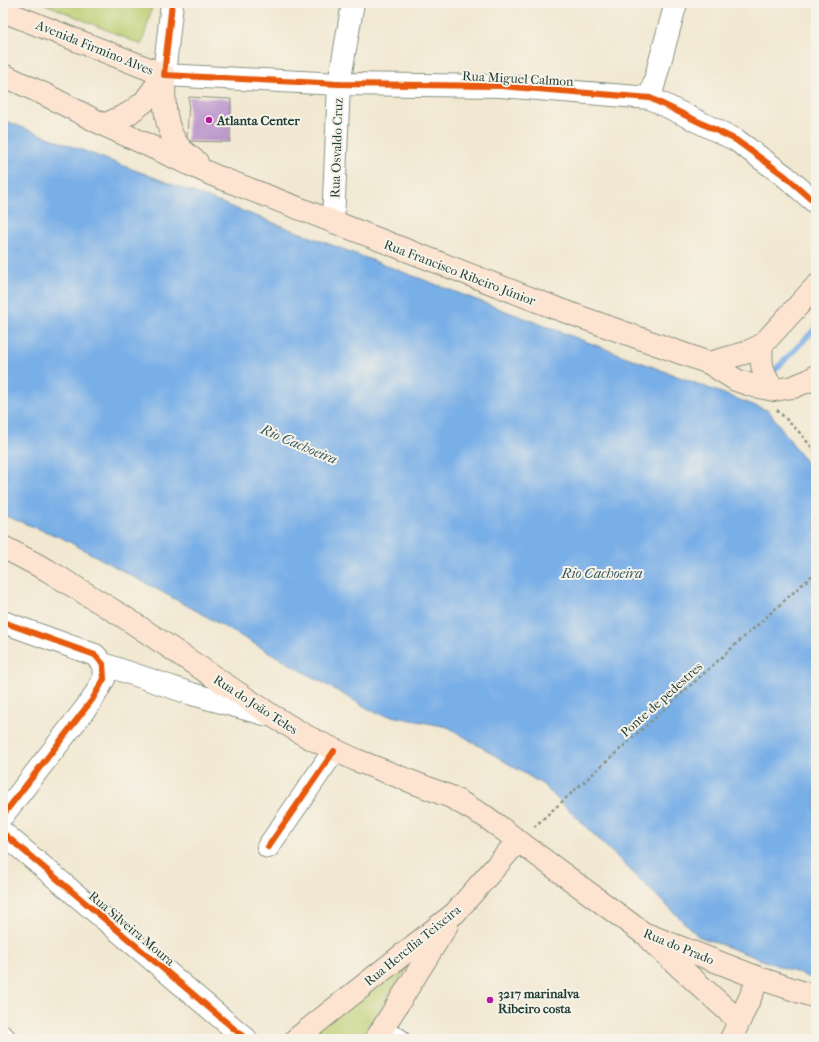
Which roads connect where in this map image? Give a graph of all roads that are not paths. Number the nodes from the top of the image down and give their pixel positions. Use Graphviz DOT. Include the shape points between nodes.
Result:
graph roads {
  1 [pos="172,3"];
  2 [pos="352,3"];
  3 [pos="676,3"];
  4 [pos="3,11"];
  5 [pos="3,75"];
  6 [pos="164,75"];
  7 [pos="339,84"];
  8 [pos="650,98"];
  9 [pos="104,125"];
  10 [pos="213,175"];
  11 [pos="816,203"];
  12 [pos="333,222"];
  13 [pos="816,286"];
  14 [pos="762,345"];
  15 [pos="709,363"];
  16 [pos="812,378"];
  17 [pos="774,390"];
  18 [pos="3,547"];
  19 [pos="3,622"];
  20 [pos="103,664"];
  21 [pos="271,716"];
  22 [pos="334,751"];
  23 [pos="3,815"];
  24 [pos="3,833"];
  25 [pos="518,841"];
  26 [pos="268,847"];
  27 [pos="455,912"];
  28 [pos="643,933"];
  29 [pos="759,978"];
  30 [pos="816,997"];
  31 [pos="735,1030"];
  32 [pos="385,1037"];
  33 [pos="246,1039"];
  34 [pos="296,1039"];
  1 -- 6 [label="street"];
  2 -- 7 [label="street, Rua Osvaldo Cruz"];
  3 -- 8 [label="street"];
  4 -- 6 [label="main road, Avenida Firmino Alves"];
  5 -- 9 [label="main road"];
  6 -- 7 [label="street, Rua Miguel Calmon"];
  6 -- 9 [label="main road" via="144,102 128,114"];
  6 -- 10 [label="main road, Rua Francisco Ribeiro Júnior" via="164,102 169,129 181,149"];
  7 -- 8 [label="street, Rua Miguel Calmon" via="501,86"];
  7 -- 12 [label="street, Rua Osvaldo Cruz"];
  8 -- 11 [label="street, Rua Miguel Calmon" via="736,140 786,176"];
  9 -- 10 [label="main road, Rua Francisco Ribeiro Júnior"];
  10 -- 12 [label="main road, Rua Francisco Ribeiro Júnior"];
  12 -- 15 [label="main road, Rua Francisco Ribeiro Júnior" via="558,309"];
  13 -- 14 [label="main road"];
  14 -- 15 [label="main road" via="745,353"];
  14 -- 17 [label="main road" via="760,359 766,380"];
  15 -- 17 [label="main road, Rua Francisco Ribeiro Júnior" via="736,380"];
  16 -- 17 [label="main road" via="793,387"];
  18 -- 21 [label="main road, Rua do João Teles" via="47,570 124,617"];
  19 -- 20 [label="street" via="88,652 95,655"];
  20 -- 21 [label="street" via="192,694"];
  20 -- 23 [label="street" via="104,679 92,700"];
  21 -- 22 [label="main road, Rua do João Teles"];
  22 -- 25 [label="main road, Rua do João Teles" via="451,797 486,817"];
  22 -- 26 [label="street"];
  24 -- 33 [label="street, Rua Silveira Moura"];
  25 -- 27 [label="main road, Rua Hercília Teixeira"];
  25 -- 28 [label="main road, Rua do Prado"];
  27 -- 32 [label="main road"];
  27 -- 34 [label="main road, Rua Hercília Teixeira"];
  28 -- 29 [label="main road, Rua do Prado"];
  28 -- 31 [label="main road"];
  29 -- 30 [label="main road, Rua do Prado"];
  29 -- 31 [label="main road"];
}
